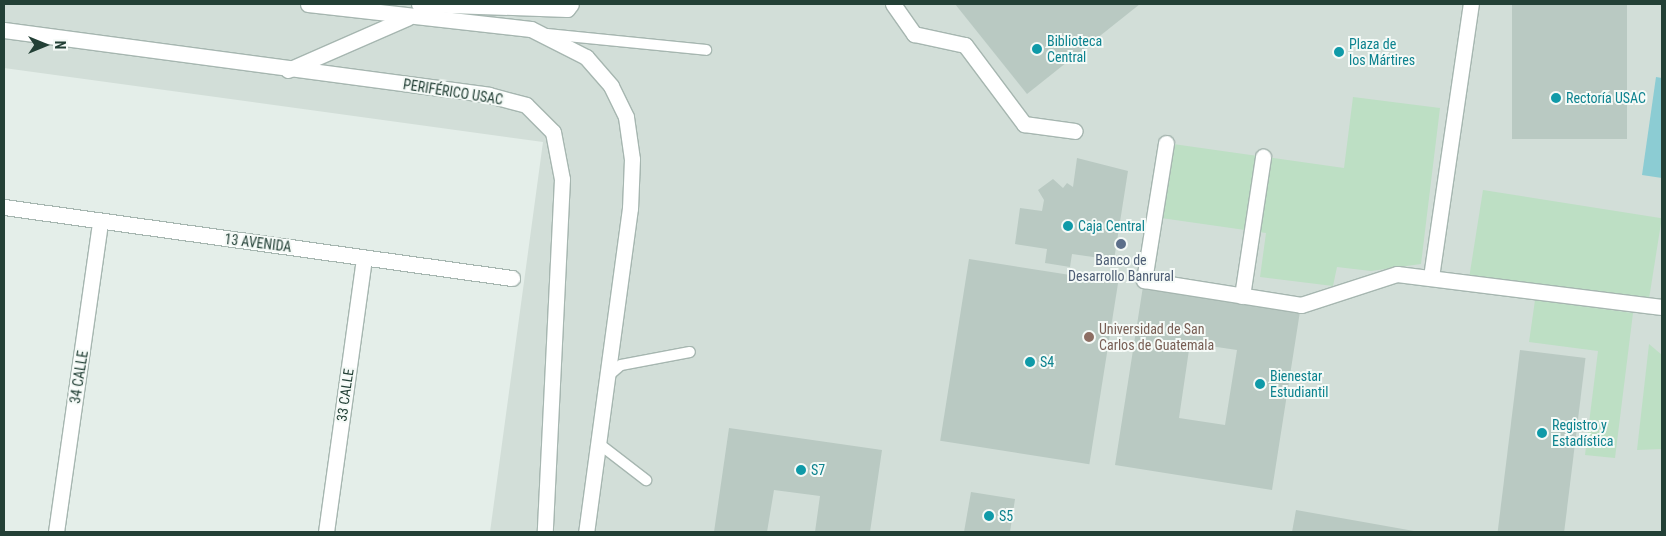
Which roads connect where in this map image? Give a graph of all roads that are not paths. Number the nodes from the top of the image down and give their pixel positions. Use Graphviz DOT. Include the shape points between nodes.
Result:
graph roads {
  1 [pos="308,4"];
  2 [pos="419,4"];
  3 [pos="571,4"];
  4 [pos="893,4"];
  5 [pos="1471,4"];
  6 [pos="328,5"];
  7 [pos="407,18"];
  8 [pos="4,30"];
  9 [pos="541,33"];
  10 [pos="706,50"];
  11 [pos="287,71"];
  12 [pos="1075,131"];
  13 [pos="1166,143"];
  14 [pos="1263,157"];
  15 [pos="4,207"];
  16 [pos="100,221"];
  17 [pos="364,258"];
  18 [pos="1431,277"];
  19 [pos="512,278"];
  20 [pos="1242,296"];
  21 [pos="1662,306"];
  22 [pos="690,352"];
  23 [pos="605,378"];
  24 [pos="598,444"];
  25 [pos="646,480"];
  26 [pos="56,532"];
  27 [pos="326,532"];
  28 [pos="544,532"];
  29 [pos="586,532"];
  1 -- 6 [label="street"];
  2 -- 3 [label="street" via="567,9"];
  4 -- 12 [label="street" via="914,34 965,45 1024,124"];
  5 -- 18 [label="street"];
  6 -- 7 [label="street"];
  7 -- 9 [label="street"];
  7 -- 11 [label="street"];
  8 -- 11 [label="street, PERIFÉRICO USAC"];
  9 -- 10 [label="lane"];
  9 -- 23 [label="street" via="586,57 611,86 626,117 632,159 630,208"];
  11 -- 28 [label="street, PERIFÉRICO USAC" via="489,95 526,105 553,132 562,180"];
  13 -- 20 [label="street" via="1144,280"];
  14 -- 20 [label="street"];
  15 -- 16 [label="street, 13 AVENIDA"];
  16 -- 17 [label="street, 13 AVENIDA"];
  16 -- 26 [label="street, 34 CALLE"];
  17 -- 19 [label="street, 13 AVENIDA"];
  17 -- 27 [label="street, 33 CALLE"];
  18 -- 20 [label="street" via="1397,274 1301,305"];
  18 -- 21 [label="street"];
  22 -- 23 [label="lane" via="621,365"];
  23 -- 24 [label="street"];
  24 -- 25 [label="lane"];
  24 -- 29 [label="street"];
}
